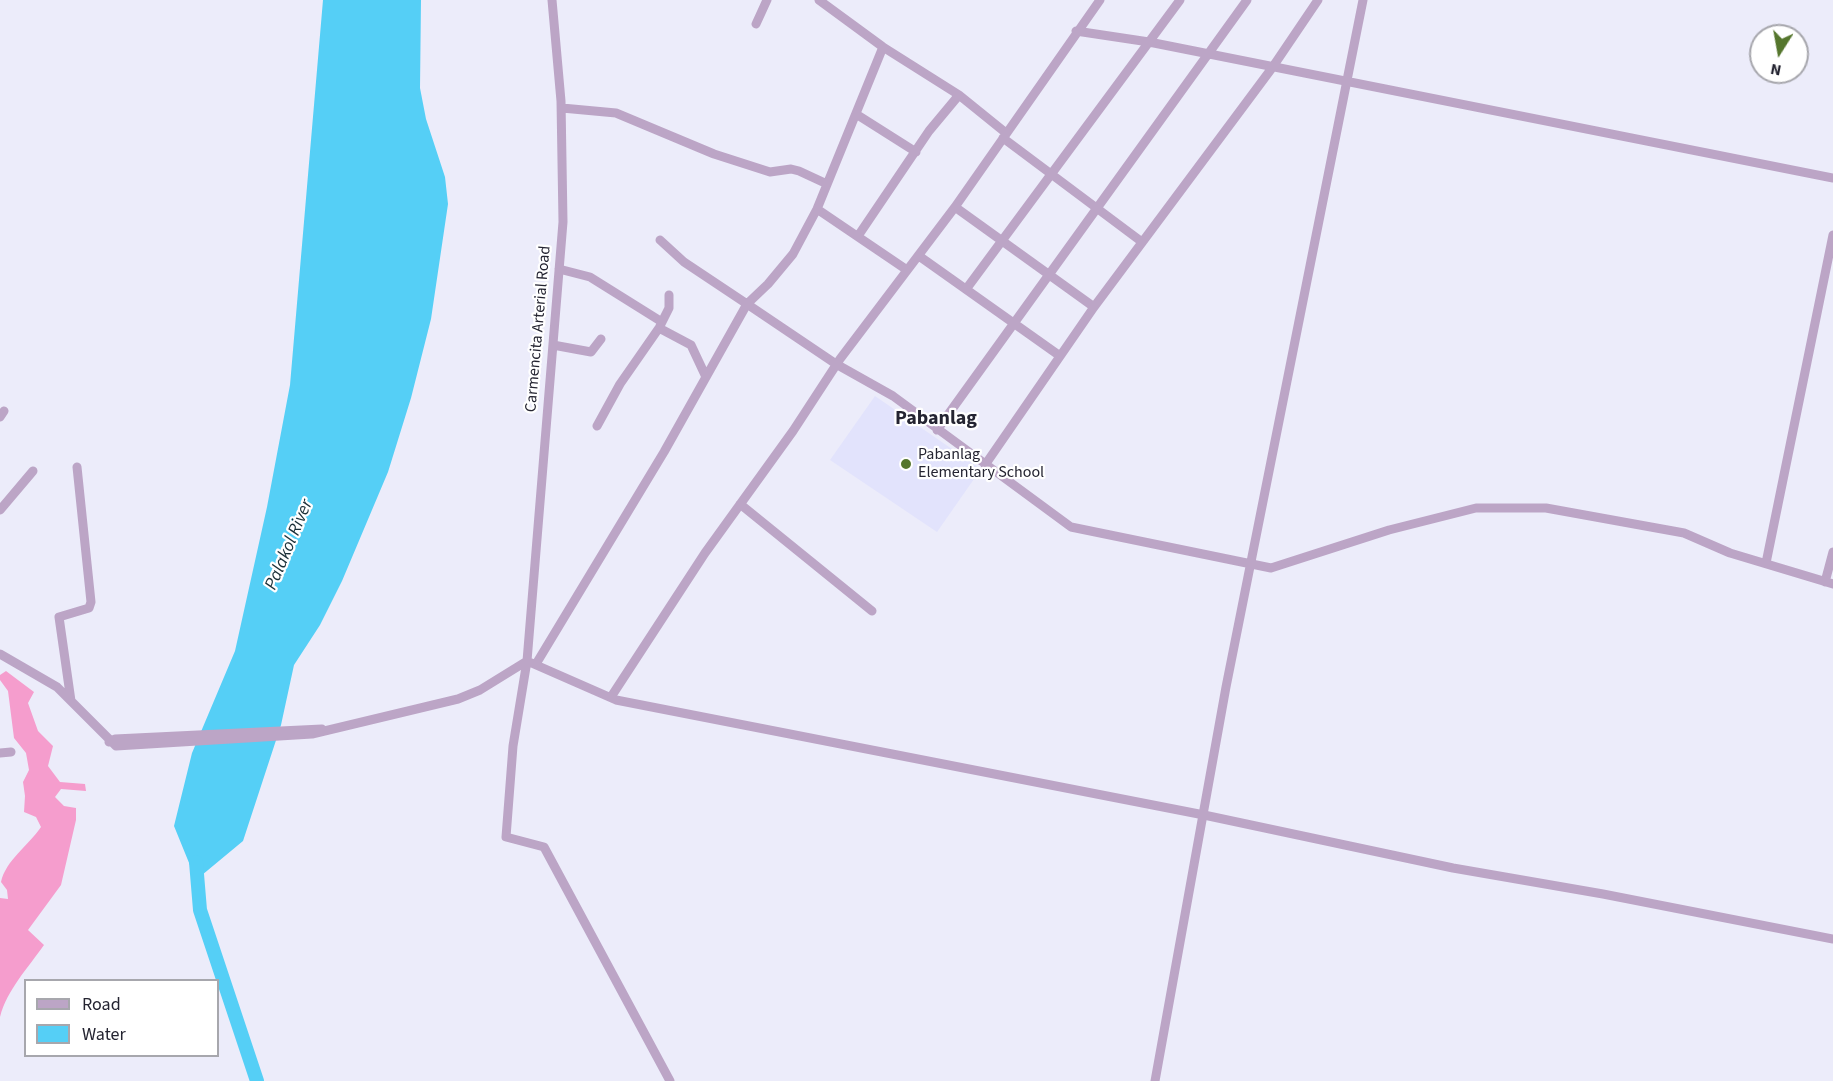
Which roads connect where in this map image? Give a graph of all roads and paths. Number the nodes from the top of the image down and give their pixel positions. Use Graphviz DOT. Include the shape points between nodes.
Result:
graph roads {
  1 [pos="552,0"];
  2 [pos="767,0"];
  3 [pos="819,0"];
  4 [pos="1100,0"];
  5 [pos="1180,0"];
  6 [pos="1247,0"];
  7 [pos="1318,0"];
  8 [pos="1363,0"];
  9 [pos="756,24"];
  10 [pos="1076,31"];
  11 [pos="1149,42"];
  12 [pos="884,47"];
  13 [pos="1208,54"];
  14 [pos="1272,68"];
  15 [pos="1346,83"];
  16 [pos="959,95"];
  17 [pos="562,108"];
  18 [pos="856,114"];
  19 [pos="1004,135"];
  20 [pos="916,152"];
  21 [pos="1052,173"];
  22 [pos="1833,178"];
  23 [pos="827,184"];
  24 [pos="955,207"];
  25 [pos="817,208"];
  26 [pos="1097,209"];
  27 [pos="1833,235"];
  28 [pos="858,236"];
  29 [pos="660,240"];
  30 [pos="1001,241"];
  31 [pos="1142,242"];
  32 [pos="919,256"];
  33 [pos="559,269"];
  34 [pos="907,270"];
  35 [pos="1049,275"];
  36 [pos="967,288"];
  37 [pos="669,295"];
  38 [pos="747,304"];
  39 [pos="1094,307"];
  40 [pos="1014,323"];
  41 [pos="661,325"];
  42 [pos="601,339"];
  43 [pos="554,345"];
  44 [pos="1060,356"];
  45 [pos="836,364"];
  46 [pos="706,377"];
  47 [pos="597,426"];
  48 [pos="937,430"];
  49 [pos="985,465"];
  50 [pos="76,466"];
  51 [pos="33,471"];
  52 [pos="740,504"];
  53 [pos="0,510"];
  54 [pos="1833,552"];
  55 [pos="1251,563"];
  56 [pos="1766,563"];
  57 [pos="1829,583"];
  58 [pos="872,611"];
  59 [pos="0,654"];
  60 [pos="532,663"];
  61 [pos="611,697"];
  62 [pos="71,701"];
  63 [pos="11,752"];
  64 [pos="0,753"];
  65 [pos="1204,815"];
  66 [pos="1833,939"];
  67 [pos="670,1081"];
  68 [pos="1155,1081"];
  1 -- 17 [label="street, Carmencita Arterial Road"];
  2 -- 9 [label="street"];
  3 -- 12 [label="street"];
  4 -- 10 [label="street"];
  5 -- 11 [label="street"];
  6 -- 13 [label="street"];
  7 -- 14 [label="street"];
  8 -- 15 [label="street"];
  10 -- 11 [label="street"];
  10 -- 19 [label="street"];
  11 -- 13 [label="street"];
  11 -- 21 [label="street"];
  12 -- 16 [label="street"];
  12 -- 18 [label="street"];
  13 -- 14 [label="street"];
  13 -- 26 [label="street"];
  14 -- 15 [label="street"];
  14 -- 31 [label="street"];
  15 -- 22 [label="street"];
  15 -- 55 [label="street"];
  16 -- 19 [label="street"];
  16 -- 20 [label="street"];
  17 -- 23 [label="street" via="616,114 714,154 771,172 800,171"];
  17 -- 33 [label="street, Carmencita Arterial Road" via="563,222"];
  18 -- 20 [label="street"];
  18 -- 23 [label="street"];
  19 -- 21 [label="street"];
  19 -- 24 [label="street"];
  20 -- 28 [label="street"];
  21 -- 26 [label="street"];
  21 -- 30 [label="street"];
  23 -- 25 [label="street"];
  24 -- 30 [label="street"];
  24 -- 32 [label="street"];
  25 -- 28 [label="street"];
  25 -- 38 [label="street" via="793,254"];
  26 -- 31 [label="street"];
  26 -- 35 [label="street"];
  27 -- 56 [label="street"];
  28 -- 34 [label="street"];
  29 -- 38 [label="street" via="684,262"];
  30 -- 35 [label="street"];
  30 -- 36 [label="street"];
  31 -- 39 [label="street"];
  32 -- 34 [label="street"];
  32 -- 36 [label="street"];
  33 -- 41 [label="street" via="590,277"];
  33 -- 43 [label="street, Carmencita Arterial Road"];
  34 -- 45 [label="street"];
  35 -- 39 [label="street"];
  35 -- 40 [label="street"];
  36 -- 40 [label="street"];
  37 -- 41 [label="street" via="669,308"];
  38 -- 45 [label="street"];
  38 -- 46 [label="street"];
  39 -- 44 [label="street"];
  40 -- 44 [label="street"];
  40 -- 48 [label="street"];
  41 -- 46 [label="street" via="691,345"];
  41 -- 47 [label="street" via="620,384"];
  42 -- 43 [label="street" via="591,352"];
  43 -- 60 [label="street, Carmencita Arterial Road"];
  44 -- 49 [label="street"];
  45 -- 48 [label="street" via="893,396"];
  45 -- 52 [label="street"];
  46 -- 60 [label="street" via="567,617"];
  48 -- 49 [label="street"];
  49 -- 55 [label="street" via="1071,527"];
  50 -- 62 [label="street" via="91,602 89,608 59,617"];
  51 -- 53 [label="street"];
  52 -- 58 [label="street"];
  52 -- 61 [label="street"];
  54 -- 57 [label="street"];
  55 -- 56 [label="street" via="1271,568 1389,530 1476,508 1546,508 1684,533"];
  55 -- 65 [label="street"];
  56 -- 57 [label="street"];
  59 -- 62 [label="street" via="57,687"];
  60 -- 61 [label="street"];
  60 -- 62 [label="street" via="458,699 326,730 113,742"];
  60 -- 67 [label="street, Carmencita Arterial Road" via="513,746 506,837 544,847"];
  61 -- 65 [label="street"];
  63 -- 64 [label="street"];
  65 -- 66 [label="street" via="1453,868"];
  65 -- 68 [label="street"];
}
